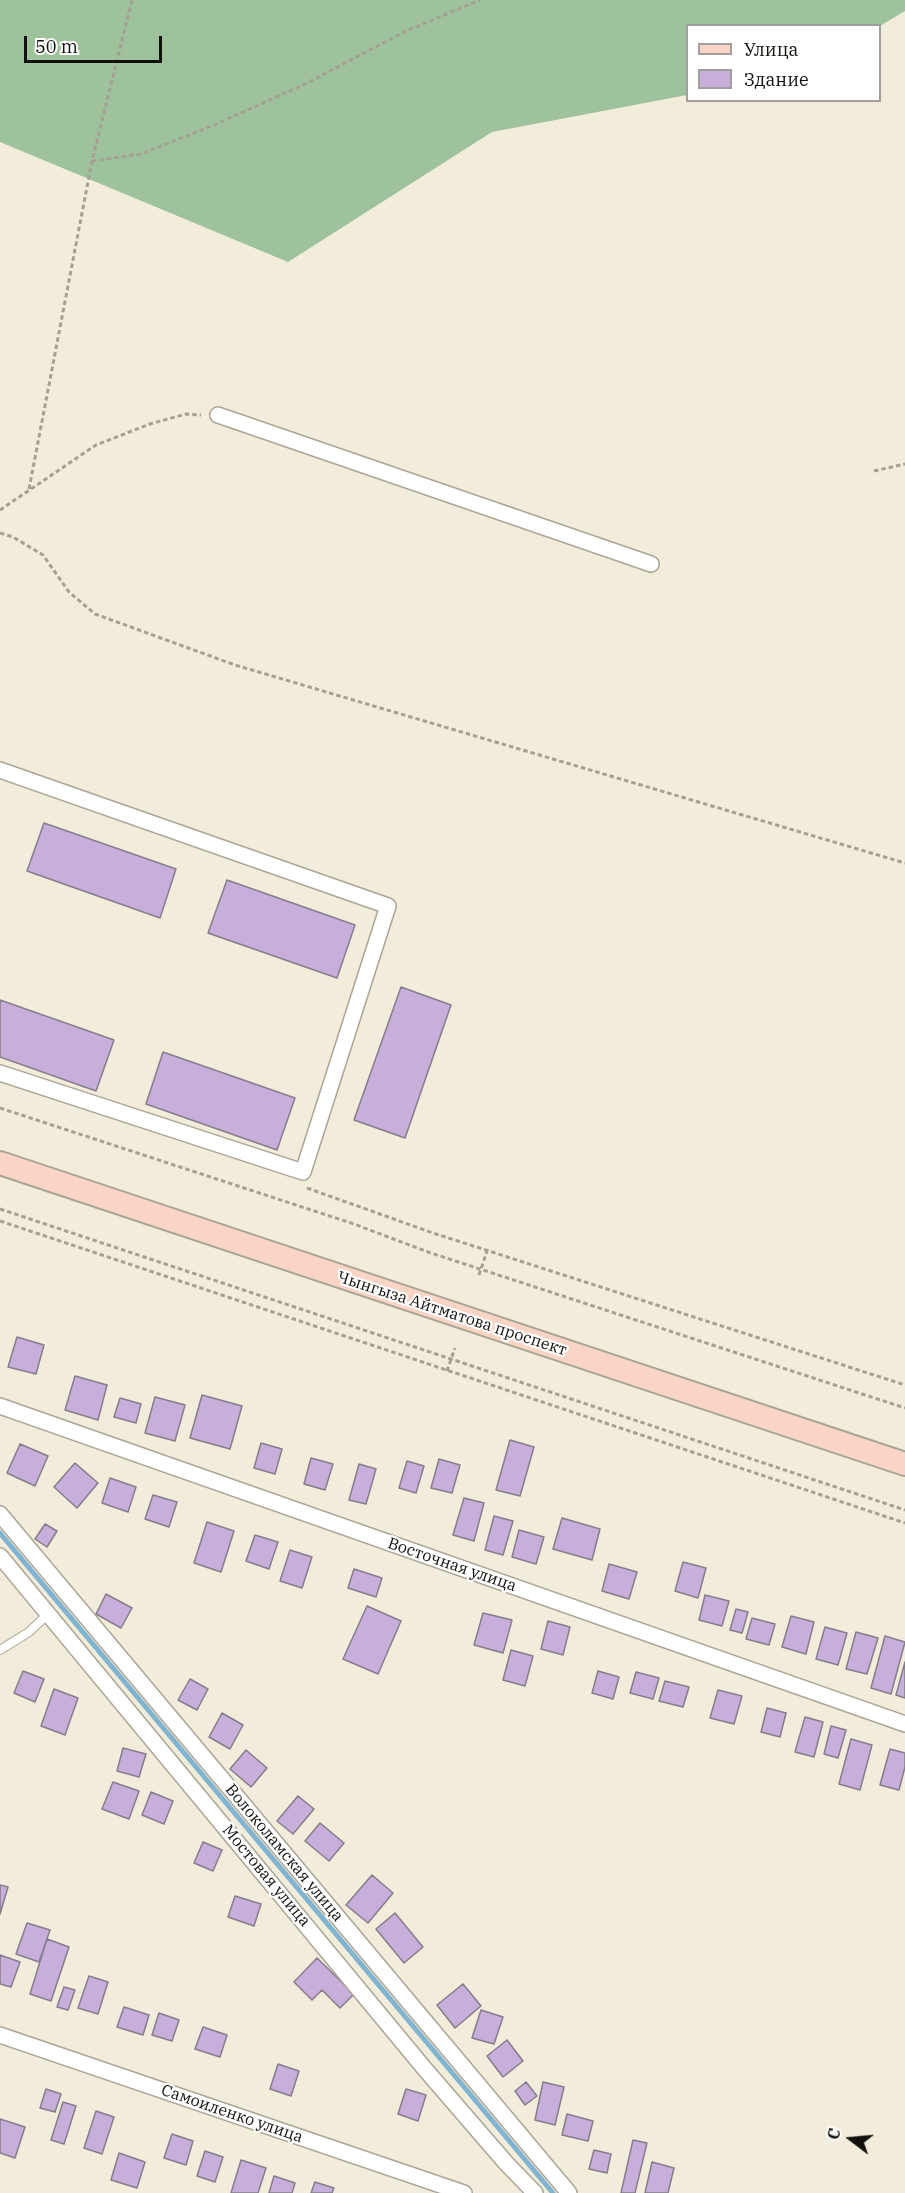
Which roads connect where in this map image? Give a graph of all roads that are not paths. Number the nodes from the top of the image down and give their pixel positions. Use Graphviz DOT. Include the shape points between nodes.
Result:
graph roads {
  1 [pos="218,415"];
  2 [pos="651,564"];
  3 [pos="0,770"];
  4 [pos="0,1073"];
  5 [pos="0,1163"];
  6 [pos="0,1406"];
  7 [pos="905,1464"];
  8 [pos="0,1514"];
  9 [pos="0,1556"];
  10 [pos="48,1614"];
  11 [pos="0,1650"];
  12 [pos="905,1724"];
  13 [pos="0,2035"];
  14 [pos="464,2193"];
  15 [pos="535,2193"];
  16 [pos="569,2193"];
  1 -- 2 [label="street"];
  3 -- 4 [label="street" via="388,906 303,1172"];
  5 -- 7 [label="main road, Чынгыза Айтматова проспект"];
  6 -- 12 [label="street, Восточная улица"];
  8 -- 16 [label="street, Волоколамская улица"];
  9 -- 10 [label="street, Мостовая улица"];
  10 -- 11 [label="lane"];
  10 -- 15 [label="street, Мостовая улица" via="424,2068"];
  13 -- 14 [label="street, Самоиленко улица"];
}
